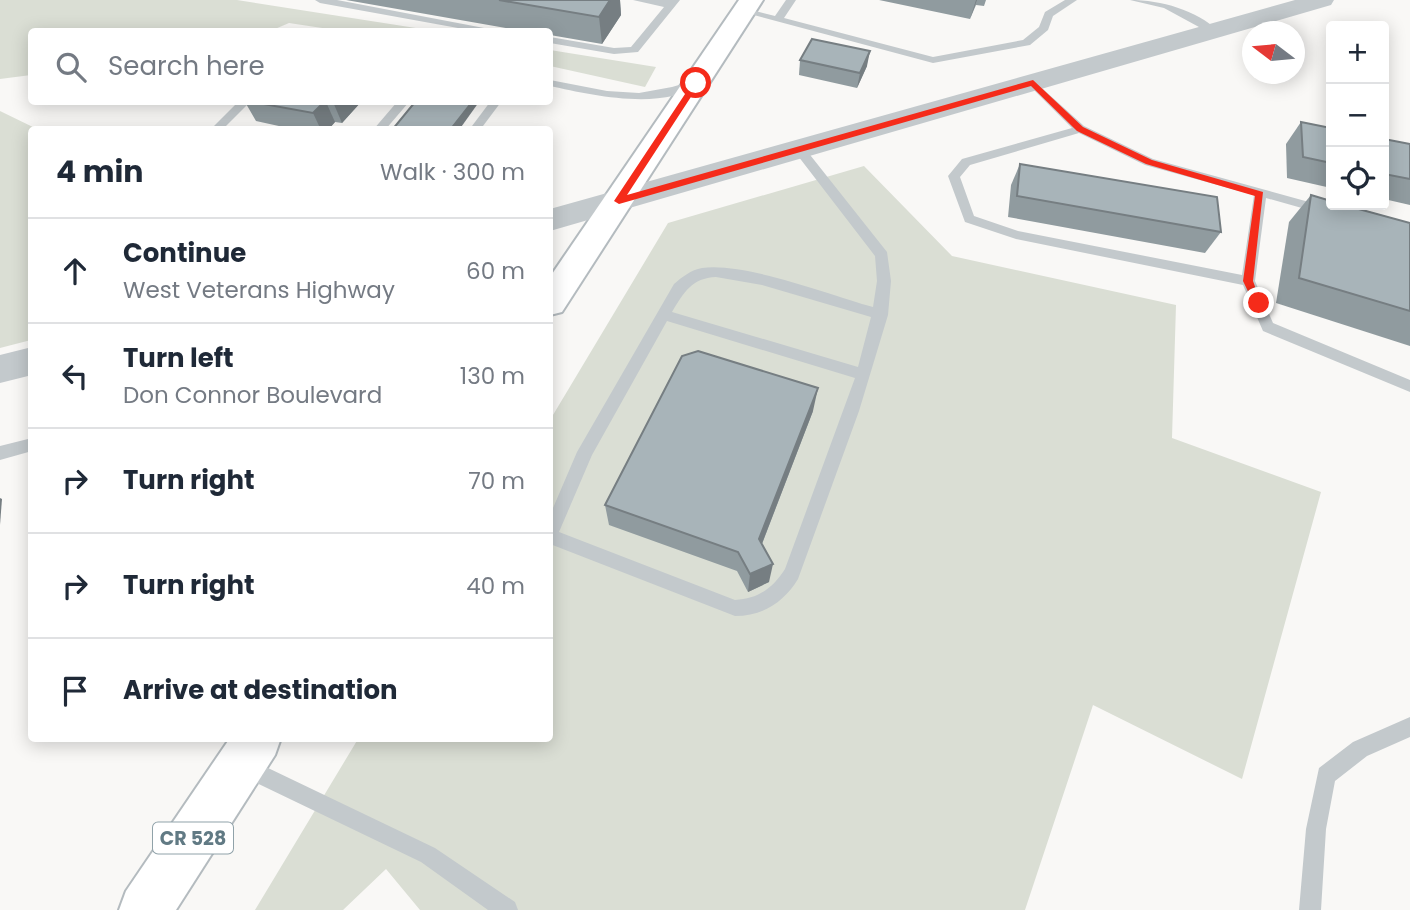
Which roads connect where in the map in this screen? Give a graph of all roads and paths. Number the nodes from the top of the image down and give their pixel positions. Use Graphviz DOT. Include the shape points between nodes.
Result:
graph roads {
  1 [pos="320,0"];
  2 [pos="638,0"];
  3 [pos="791,0"];
  4 [pos="1072,0"];
  5 [pos="1135,0"];
  6 [pos="1322,0"];
  7 [pos="673,3"];
  8 [pos="748,6"];
  9 [pos="778,19"];
  10 [pos="478,28"];
  11 [pos="1214,31"];
  12 [pos="553,41"];
  13 [pos="553,83"];
  14 [pos="696,83"];
  15 [pos="1033,83"];
  16 [pos="241,105"];
  17 [pos="400,105"];
  18 [pos="493,105"];
  19 [pos="219,126"];
  20 [pos="382,126"];
  21 [pos="477,126"];
  22 [pos="1080,129"];
  23 [pos="799,149"];
  24 [pos="1260,194"];
  25 [pos="619,201"];
  26 [pos="1334,213"];
  27 [pos="553,218"];
  28 [pos="1248,281"];
  29 [pos="553,299"];
  30 [pos="664,315"];
  31 [pos="880,315"];
  32 [pos="28,362"];
  33 [pos="0,369"];
  34 [pos="862,374"];
  35 [pos="1410,386"];
  36 [pos="28,445"];
  37 [pos="0,453"];
  38 [pos="553,527"];
  39 [pos="553,535"];
  40 [pos="1410,727"];
  41 [pos="249,752"];
  42 [pos="145,910"];
  43 [pos="507,910"];
  44 [pos="1310,910"];
  1 -- 10 [label="lane"];
  2 -- 7 [label="lane"];
  3 -- 9 [label="lane"];
  4 -- 9 [label="lane" via="1049,14 1044,28 1026,43 933,60"];
  5 -- 11 [label="lane" via="1167,6"];
  6 -- 11 [label="street"];
  7 -- 12 [label="lane" via="634,50"];
  8 -- 9 [label="lane"];
  8 -- 14 [label="main road"];
  11 -- 15 [label="street"];
  13 -- 14 [label="lane" via="642,98 664,96"];
  14 -- 25 [label="main road"];
  15 -- 22 [label="lane"];
  15 -- 23 [label="street"];
  16 -- 19 [label="lane"];
  17 -- 20 [label="lane"];
  18 -- 21 [label="lane"];
  22 -- 24 [label="lane" via="1149,162"];
  22 -- 28 [label="lane" via="966,162 954,176 969,219 1016,235"];
  23 -- 25 [label="street"];
  23 -- 31 [label="lane" via="882,255 886,276"];
  24 -- 26 [label="lane"];
  24 -- 28 [label="lane"];
  25 -- 27 [label="street"];
  25 -- 29 [label="main road"];
  28 -- 35 [label="lane" via="1268,327"];
  30 -- 31 [label="lane" via="689,278 713,272 728,272"];
  30 -- 34 [label="lane"];
  30 -- 38 [label="lane" via="585,453"];
  31 -- 34 [label="lane"];
  32 -- 33 [label="street"];
  34 -- 39 [label="lane" via="792,573 771,598 747,609 735,608"];
  36 -- 37 [label="lane"];
  40 -- 44 [label="lane" via="1360,749 1326,775 1316,829"];
  41 -- 42 [label="main road, CR 528"];
  41 -- 43 [label="lane" via="428,855"];
}
